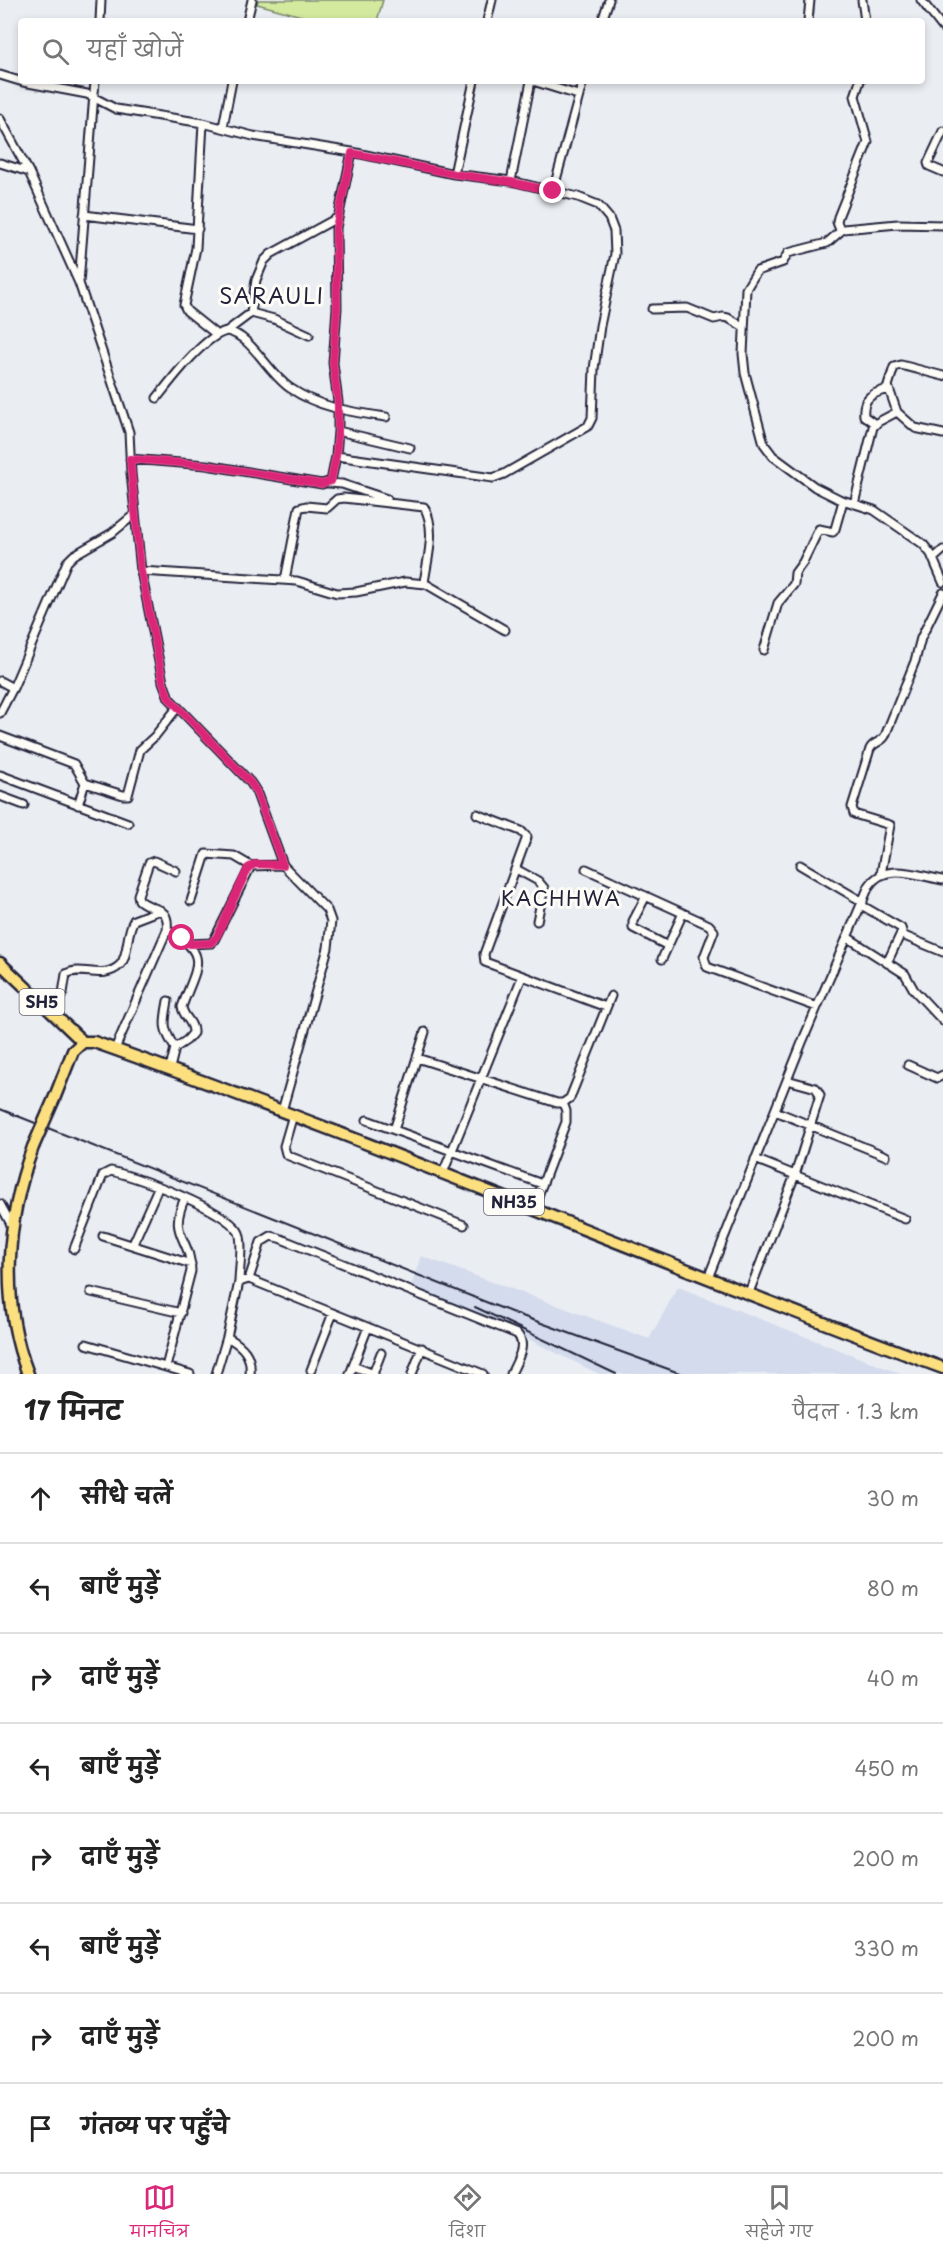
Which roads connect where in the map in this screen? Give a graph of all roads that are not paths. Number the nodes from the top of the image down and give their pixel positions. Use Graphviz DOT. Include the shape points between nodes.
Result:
graph roads {
  1 [pos="101,0"];
  2 [pos="252,0"];
  3 [pos="492,0"];
  4 [pos="609,0"];
  5 [pos="810,0"];
  6 [pos="862,0"];
  7 [pos="921,0"];
  8 [pos="100,18"];
  9 [pos="248,18"];
  10 [pos="488,18"];
  11 [pos="603,18"];
  12 [pos="808,18"];
  13 [pos="865,18"];
  14 [pos="943,28"];
  15 [pos="0,75"];
  16 [pos="18,80"];
  17 [pos="34,84"];
  18 [pos="95,84"];
  19 [pos="231,84"];
  20 [pos="473,84"];
  21 [pos="531,84"];
  22 [pos="543,84"];
  23 [pos="582,84"];
  24 [pos="859,84"];
  25 [pos="578,94"];
  26 [pos="94,98"];
  27 [pos="0,119"];
  28 [pos="203,123"];
  29 [pos="223,127"];
  30 [pos="943,131"];
  31 [pos="352,153"];
  32 [pos="0,163"];
  33 [pos="29,172"];
  34 [pos="943,172"];
  35 [pos="454,174"];
  36 [pos="511,182"];
  37 [pos="553,191"];
  38 [pos="84,215"];
  39 [pos="337,218"];
  40 [pos="943,225"];
  41 [pos="198,230"];
  42 [pos="840,230"];
  43 [pos="79,283"];
  44 [pos="652,309"];
  45 [pos="251,313"];
  46 [pos="744,327"];
  47 [pos="226,331"];
  48 [pos="217,335"];
  49 [pos="309,335"];
  50 [pos="943,376"];
  51 [pos="888,388"];
  52 [pos="157,398"];
  53 [pos="338,410"];
  54 [pos="897,412"];
  55 [pos="386,417"];
  56 [pos="875,424"];
  57 [pos="338,431"];
  58 [pos="943,434"];
  59 [pos="410,448"];
  60 [pos="336,456"];
  61 [pos="130,459"];
  62 [pos="329,483"];
  63 [pos="843,501"];
  64 [pos="401,504"];
  65 [pos="854,504"];
  66 [pos="135,514"];
  67 [pos="943,550"];
  68 [pos="933,559"];
  69 [pos="141,571"];
  70 [pos="285,580"];
  71 [pos="943,582"];
  72 [pos="424,583"];
  73 [pos="943,593"];
  74 [pos="505,630"];
  75 [pos="764,650"];
  76 [pos="0,681"];
  77 [pos="13,688"];
  78 [pos="177,708"];
  79 [pos="0,713"];
  80 [pos="0,736"];
  81 [pos="0,775"];
  82 [pos="85,783"];
  83 [pos="0,796"];
  84 [pos="78,804"];
  85 [pos="24,805"];
  86 [pos="477,814"];
  87 [pos="128,823"];
  88 [pos="283,865"];
  89 [pos="800,865"];
  90 [pos="251,866"];
  91 [pos="586,868"];
  92 [pos="516,869"];
  93 [pos="176,871"];
  94 [pos="881,874"];
  95 [pos="943,880"];
  96 [pos="646,896"];
  97 [pos="191,901"];
  98 [pos="862,903"];
  99 [pos="160,910"];
  100 [pos="682,913"];
  101 [pos="537,921"];
  102 [pos="167,930"];
  103 [pos="902,935"];
  104 [pos="847,938"];
  105 [pos="190,944"];
  106 [pos="668,946"];
  107 [pos="943,952"];
  108 [pos="662,959"];
  109 [pos="0,963"];
  110 [pos="887,963"];
  111 [pos="522,977"];
  112 [pos="611,996"];
  113 [pos="168,1001"];
  114 [pos="606,1007"];
  115 [pos="817,1007"];
  116 [pos="52,1012"];
  117 [pos="943,1021"];
  118 [pos="425,1032"];
  119 [pos="83,1042"];
  120 [pos="175,1048"];
  121 [pos="115,1049"];
  122 [pos="417,1058"];
  123 [pos="908,1065"];
  124 [pos="170,1068"];
  125 [pos="943,1075"];
  126 [pos="481,1079"];
  127 [pos="787,1080"];
  128 [pos="563,1103"];
  129 [pos="282,1111"];
  130 [pos="775,1111"];
  131 [pos="293,1115"];
  132 [pos="367,1120"];
  133 [pos="810,1125"];
  134 [pos="394,1130"];
  135 [pos="452,1151"];
  136 [pos="886,1156"];
  137 [pos="755,1159"];
  138 [pos="443,1173"];
  139 [pos="795,1175"];
  140 [pos="542,1184"];
  141 [pos="158,1188"];
  142 [pos="185,1198"];
  143 [pos="0,1204"];
  144 [pos="533,1209"];
  145 [pos="905,1219"];
  146 [pos="11,1224"];
  147 [pos="464,1225"];
  148 [pos="103,1236"];
  149 [pos="134,1245"];
  150 [pos="74,1249"];
  151 [pos="191,1264"];
  152 [pos="708,1278"];
  153 [pos="249,1279"];
  154 [pos="239,1282"];
  155 [pos="91,1292"];
  156 [pos="748,1295"];
  157 [pos="333,1312"];
  158 [pos="182,1313"];
  159 [pos="368,1327"];
  160 [pos="227,1337"];
  161 [pos="86,1344"];
  162 [pos="422,1348"];
  163 [pos="381,1353"];
  164 [pos="353,1366"];
  165 [pos="166,1367"];
  166 [pos="943,1368"];
  167 [pos="311,1370"];
  168 [pos="28,1374"];
  169 [pos="190,1374"];
  170 [pos="216,1374"];
  171 [pos="250,1374"];
  172 [pos="350,1374"];
  173 [pos="373,1374"];
  174 [pos="412,1374"];
  175 [pos="483,1374"];
  176 [pos="511,1374"];
  1 -- 8 [label="street"];
  2 -- 9 [label="street"];
  3 -- 10 [label="street"];
  4 -- 11 [label="street"];
  5 -- 12 [label="street"];
  6 -- 13 [label="street"];
  7 -- 14 [label="street"];
  15 -- 16 [label="street"];
  17 -- 26 [label="street"];
  18 -- 26 [label="street"];
  19 -- 29 [label="street"];
  20 -- 35 [label="street"];
  21 -- 36 [label="street"];
  22 -- 25 [label="street"];
  23 -- 25 [label="street"];
  24 -- 42 [label="street" via="855,96 868,142 838,217"];
  25 -- 37 [label="street"];
  26 -- 28 [label="street" via="116,109"];
  26 -- 38 [label="street"];
  27 -- 33 [label="street"];
  28 -- 29 [label="street"];
  28 -- 41 [label="street"];
  29 -- 31 [label="street"];
  30 -- 34 [label="street" via="928,163"];
  31 -- 35 [label="street"];
  31 -- 39 [label="street"];
  32 -- 33 [label="street"];
  33 -- 43 [label="street"];
  35 -- 36 [label="street"];
  36 -- 37 [label="street"];
  37 -- 60 [label="street" via="598,205 614,231 615,262 600,326 590,425 493,478"];
  38 -- 41 [label="street"];
  38 -- 43 [label="street"];
  39 -- 45 [label="street" via="264,261 256,280"];
  39 -- 53 [label="street" via="333,363"];
  40 -- 42 [label="street" via="898,224"];
  41 -- 48 [label="street" via="184,305"];
  42 -- 46 [label="street" via="830,241 788,253 783,262 757,271 746,289"];
  43 -- 61 [label="street" via="130,436"];
  44 -- 46 [label="street" via="687,308 714,319 728,318"];
  45 -- 47 [label="street"];
  45 -- 49 [label="street"];
  46 -- 63 [label="street" via="745,372 764,444 773,456 815,487"];
  47 -- 48 [label="street"];
  47 -- 53 [label="street" via="242,336 288,387 310,401"];
  48 -- 52 [label="street" via="187,362"];
  50 -- 51 [label="street" via="899,365 892,369"];
  51 -- 54 [label="street"];
  51 -- 56 [label="street" via="872,393 866,401 864,416"];
  53 -- 55 [label="street"];
  53 -- 57 [label="street"];
  54 -- 56 [label="street"];
  54 -- 58 [label="street" via="915,428"];
  56 -- 65 [label="street"];
  57 -- 59 [label="street"];
  57 -- 60 [label="street"];
  60 -- 62 [label="street"];
  61 -- 62 [label="street" via="206,465"];
  61 -- 66 [label="street"];
  62 -- 64 [label="street"];
  63 -- 65 [label="street"];
  63 -- 75 [label="street" via="835,529 819,529 795,573 794,584 778,603"];
  64 -- 70 [label="street" via="344,498 327,508 300,507"];
  64 -- 72 [label="street" via="422,506 427,513 430,538"];
  65 -- 68 [label="street" via="878,512 923,544"];
  66 -- 69 [label="street"];
  66 -- 77 [label="street" via="67,562"];
  67 -- 68 [label="street"];
  68 -- 71 [label="street"];
  69 -- 70 [label="street"];
  69 -- 78 [label="street" via="163,682"];
  70 -- 72 [label="street" via="337,593 405,582"];
  72 -- 74 [label="street"];
  73 -- 94 [label="street" via="921,638 885,736 870,749 852,807 856,815 890,825"];
  76 -- 77 [label="street"];
  77 -- 79 [label="street"];
  78 -- 82 [label="street" via="140,750 128,795"];
  78 -- 88 [label="street" via="250,782"];
  80 -- 82 [label="street" via="74,764"];
  81 -- 84 [label="street"];
  82 -- 84 [label="street"];
  83 -- 85 [label="street"];
  84 -- 87 [label="street"];
  86 -- 92 [label="street" via="526,834"];
  88 -- 90 [label="street"];
  88 -- 129 [label="street" via="327,910 331,933"];
  89 -- 98 [label="street"];
  90 -- 97 [label="street" via="234,856 206,854"];
  90 -- 105 [label="street" via="214,940"];
  91 -- 96 [label="street"];
  92 -- 101 [label="street" via="544,888"];
  92 -- 111 [label="street" via="484,958 488,964"];
  93 -- 99 [label="street" via="154,861 148,865 139,900"];
  94 -- 95 [label="street" via="899,872"];
  94 -- 98 [label="street" via="874,879"];
  96 -- 100 [label="street"];
  96 -- 106 [label="street" via="633,928"];
  98 -- 103 [label="street" via="901,928"];
  98 -- 104 [label="street"];
  99 -- 102 [label="street" via="166,915"];
  99 -- 116 [label="street" via="134,920 119,966 98,974 66,974 63,993"];
  100 -- 106 [label="street"];
  100 -- 115 [label="street" via="713,928 704,957 707,968"];
  102 -- 105 [label="street"];
  102 -- 121 [label="street"];
  103 -- 107 [label="street"];
  103 -- 110 [label="street"];
  104 -- 110 [label="street"];
  104 -- 115 [label="street"];
  105 -- 120 [label="street" via="197,969 183,1011 192,1023 193,1033"];
  106 -- 108 [label="street"];
  109 -- 116 [label="main road, SH5"];
  110 -- 117 [label="street" via="905,974 914,990"];
  111 -- 114 [label="street"];
  111 -- 126 [label="street"];
  112 -- 114 [label="street"];
  113 -- 120 [label="street" via="164,1026"];
  114 -- 128 [label="street" via="570,1098"];
  115 -- 127 [label="street"];
  116 -- 119 [label="main road, SH5"];
  118 -- 122 [label="street"];
  119 -- 121 [label="main road, NH35"];
  119 -- 146 [label="main road, bridge" via="73,1051 33,1147"];
  120 -- 124 [label="street"];
  121 -- 124 [label="main road, NH35"];
  122 -- 126 [label="street"];
  122 -- 134 [label="street"];
  123 -- 125 [label="street" via="937,1078"];
  124 -- 129 [label="main road, NH35"];
  126 -- 128 [label="street"];
  126 -- 135 [label="street"];
  127 -- 130 [label="street"];
  127 -- 133 [label="street" via="820,1092"];
  128 -- 140 [label="street" via="566,1122"];
  129 -- 131 [label="main road, NH35"];
  130 -- 133 [label="street"];
  130 -- 137 [label="street"];
  131 -- 138 [label="main road, NH35"];
  131 -- 147 [label="street" via="284,1146 289,1156"];
  132 -- 134 [label="street"];
  133 -- 136 [label="street"];
  133 -- 139 [label="street"];
  134 -- 135 [label="street"];
  135 -- 138 [label="street"];
  135 -- 140 [label="street"];
  137 -- 139 [label="street"];
  137 -- 152 [label="street"];
  138 -- 144 [label="main road, NH35"];
  139 -- 145 [label="street"];
  139 -- 156 [label="street"];
  140 -- 144 [label="street"];
  141 -- 142 [label="street"];
  141 -- 149 [label="street"];
  141 -- 150 [label="street" via="107,1172 94,1194"];
  142 -- 151 [label="street" via="177,1224"];
  142 -- 154 [label="street" via="216,1213 238,1231"];
  143 -- 146 [label="street"];
  144 -- 152 [label="main road, NH35"];
  146 -- 168 [label="main road" via="10,1295"];
  148 -- 149 [label="street"];
  149 -- 151 [label="street"];
  151 -- 158 [label="street"];
  152 -- 156 [label="main road, NH35"];
  153 -- 154 [label="street"];
  153 -- 157 [label="street"];
  153 -- 176 [label="street" via="261,1242 271,1236 279,1238 517,1334 523,1346"];
  154 -- 160 [label="street"];
  155 -- 158 [label="street"];
  156 -- 166 [label="main road, NH35"];
  157 -- 159 [label="street"];
  157 -- 167 [label="street"];
  158 -- 165 [label="street"];
  159 -- 162 [label="street"];
  159 -- 164 [label="street"];
  160 -- 170 [label="street"];
  160 -- 171 [label="street" via="247,1353"];
  161 -- 165 [label="street"];
  162 -- 174 [label="street"];
  162 -- 175 [label="street"];
  163 -- 173 [label="street"];
  164 -- 172 [label="street"];
  164 -- 173 [label="street"];
  165 -- 169 [label="street"];
}
